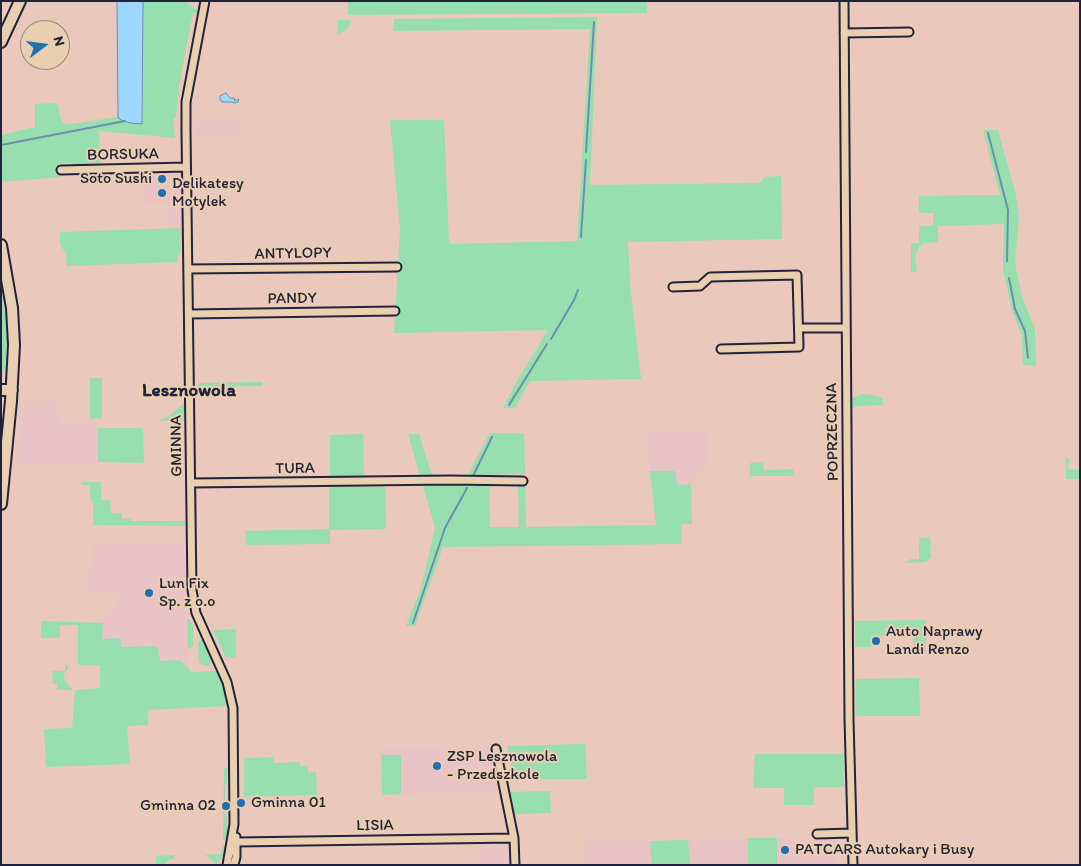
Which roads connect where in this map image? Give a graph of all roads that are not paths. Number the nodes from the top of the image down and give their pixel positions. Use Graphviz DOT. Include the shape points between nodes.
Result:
graph roads {
  1 [pos="20,1"];
  2 [pos="205,1"];
  3 [pos="844,1"];
  4 [pos="909,32"];
  5 [pos="844,33"];
  6 [pos="1,42"];
  7 [pos="186,167"];
  8 [pos="61,170"];
  9 [pos="1,245"];
  10 [pos="397,267"];
  11 [pos="188,269"];
  12 [pos="673,287"];
  13 [pos="395,311"];
  14 [pos="189,314"];
  15 [pos="798,328"];
  16 [pos="846,328"];
  17 [pos="721,349"];
  18 [pos="7,390"];
  19 [pos="523,481"];
  20 [pos="192,483"];
  21 [pos="1,504"];
  22 [pos="496,749"];
  23 [pos="234,824"];
  24 [pos="852,833"];
  25 [pos="817,834"];
  26 [pos="514,838"];
  27 [pos="237,842"];
  28 [pos="852,864"];
  29 [pos="227,865"];
  30 [pos="234,865"];
  31 [pos="516,865"];
  1 -- 6 [label="main road"];
  2 -- 7 [label="street, GMINNA" via="186,102"];
  3 -- 5 [label="street, POPRZECZNA"];
  4 -- 5 [label="street"];
  5 -- 16 [label="street, POPRZECZNA"];
  7 -- 8 [label="street, BORSUKA"];
  7 -- 11 [label="street, GMINNA"];
  9 -- 18 [label="main road" via="14,325"];
  10 -- 11 [label="street, ANTYLOPY"];
  11 -- 14 [label="street, GMINNA"];
  12 -- 15 [label="street" via="700,286 710,277 797,275"];
  13 -- 14 [label="street, PANDY"];
  14 -- 20 [label="street, GMINNA"];
  15 -- 16 [label="street"];
  15 -- 17 [label="street" via="799,348"];
  16 -- 24 [label="street, POPRZECZNA"];
  18 -- 21 [label="main road"];
  19 -- 20 [label="street, TURA"];
  20 -- 23 [label="street, GMINNA" via="194,604 232,700"];
  22 -- 26 [label="street"];
  23 -- 27 [label="street, GMINNA"];
  23 -- 29 [label="street, GMINNA"];
  24 -- 25 [label="street"];
  24 -- 28 [label="street, POPRZECZNA"];
  26 -- 27 [label="street, LISIA"];
  26 -- 31 [label="street"];
  27 -- 30 [label="street, GMINNA"];
}
